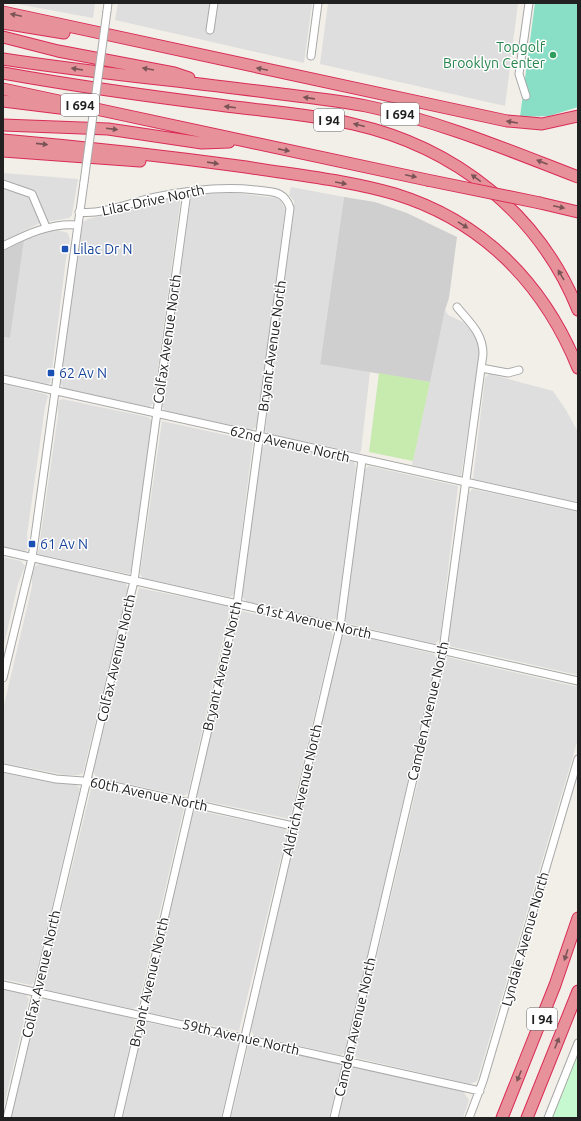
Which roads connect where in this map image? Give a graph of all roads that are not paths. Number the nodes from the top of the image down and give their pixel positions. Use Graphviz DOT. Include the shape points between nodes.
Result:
graph roads {
  1 [pos="214,3"];
  2 [pos="318,3"];
  3 [pos="529,3"];
  4 [pos="107,7"];
  5 [pos="3,12"];
  6 [pos="3,23"];
  7 [pos="210,30"];
  8 [pos="3,36"];
  9 [pos="311,56"];
  10 [pos="3,59"];
  11 [pos="218,60"];
  12 [pos="3,73"];
  13 [pos="213,85"];
  14 [pos="3,88"];
  15 [pos="526,96"];
  16 [pos="3,101"];
  17 [pos="578,116"];
  18 [pos="156,122"];
  19 [pos="3,124"];
  20 [pos="3,140"];
  21 [pos="246,142"];
  22 [pos="3,151"];
  23 [pos="188,159"];
  24 [pos="578,177"];
  25 [pos="3,184"];
  26 [pos="187,192"];
  27 [pos="290,208"];
  28 [pos="79,212"];
  29 [pos="578,212"];
  30 [pos="77,225"];
  31 [pos="46,227"];
  32 [pos="3,246"];
  33 [pos="457,308"];
  34 [pos="578,310"];
  35 [pos="481,368"];
  36 [pos="578,368"];
  37 [pos="519,370"];
  38 [pos="3,379"];
  39 [pos="55,390"];
  40 [pos="157,414"];
  41 [pos="260,437"];
  42 [pos="362,460"];
  43 [pos="465,482"];
  44 [pos="578,508"];
  45 [pos="3,552"];
  46 [pos="32,558"];
  47 [pos="134,581"];
  48 [pos="237,604"];
  49 [pos="340,627"];
  50 [pos="443,650"];
  51 [pos="3,678"];
  52 [pos="578,680"];
  53 [pos="578,759"];
  54 [pos="3,768"];
  55 [pos="87,781"];
  56 [pos="190,802"];
  57 [pos="293,826"];
  58 [pos="578,918"];
  59 [pos="3,985"];
  60 [pos="578,991"];
  61 [pos="36,992"];
  62 [pos="141,1015"];
  63 [pos="244,1038"];
  64 [pos="578,1043"];
  65 [pos="348,1060"];
  66 [pos="480,1091"];
  67 [pos="7,1118"];
  68 [pos="118,1118"];
  69 [pos="226,1118"];
  70 [pos="334,1118"];
  71 [pos="469,1118"];
  72 [pos="502,1118"];
  73 [pos="527,1118"];
  74 [pos="548,1118"];
  1 -- 7 [label="street"];
  2 -- 9 [label="street"];
  3 -- 15 [label="street" via="519,74"];
  4 -- 28 [label="street, bridge"];
  11 -- 5 [label="highway, one-way"];
  6 -- 11 [label="highway"];
  13 -- 8 [label="highway, one-way" via="174,73 58,50"];
  13 -- 10 [label="highway, I 694, one-way" via="118,76"];
  17 -- 11 [label="highway, one-way" via="542,124 511,122"];
  34 -- 12 [label="highway, I 94, one-way" via="550,256 508,204 467,171 438,154 410,142 377,130 339,121 157,98"];
  24 -- 13 [label="highway, I 694, one-way" via="476,137 424,120 365,106"];
  14 -- 18 [label="highway, I 694"];
  16 -- 18 [label="highway"];
  18 -- 21 [label="highway, I 694"];
  19 -- 21 [label="highway, one-way" via="108,128 202,143"];
  20 -- 23 [label="highway, one-way"];
  21 -- 29 [label="highway, I 694, one-way, bridge"];
  22 -- 23 [label="highway" via="169,164"];
  23 -- 36 [label="highway, one-way" via="317,178 383,191 423,204 448,216 492,245 534,290 557,324"];
  25 -- 31 [label="street" via="32,194"];
  26 -- 27 [label="street, Lilac Drive North" via="213,188 270,191 285,196"];
  26 -- 28 [label="street, Lilac Drive North" via="156,196 96,212"];
  26 -- 40 [label="street, Colfax Avenue North"];
  27 -- 41 [label="street, Bryant Avenue North"];
  28 -- 30 [label="street"];
  30 -- 31 [label="street" via="57,224"];
  30 -- 39 [label="street"];
  31 -- 32 [label="street"];
  33 -- 35 [label="street, Camden Avenue North" via="477,330 482,341"];
  35 -- 37 [label="street" via="508,373"];
  35 -- 43 [label="street, Camden Avenue North"];
  38 -- 39 [label="street, 62nd Avenue North"];
  39 -- 40 [label="street, 62nd Avenue North"];
  39 -- 46 [label="street"];
  40 -- 41 [label="street, 62nd Avenue North"];
  40 -- 47 [label="street, Colfax Avenue North"];
  41 -- 42 [label="street, 62nd Avenue North"];
  41 -- 48 [label="street, Bryant Avenue North"];
  42 -- 43 [label="street, 62nd Avenue North"];
  42 -- 49 [label="street, Aldrich Avenue North"];
  43 -- 44 [label="street, 62nd Avenue North"];
  43 -- 50 [label="street, Camden Avenue North"];
  45 -- 46 [label="street, 61st Avenue North"];
  46 -- 47 [label="street, 61st Avenue North"];
  46 -- 51 [label="street"];
  47 -- 48 [label="street, 61st Avenue North"];
  47 -- 55 [label="street, Colfax Avenue North"];
  48 -- 49 [label="street, 61st Avenue North"];
  48 -- 56 [label="street, Bryant Avenue North"];
  49 -- 50 [label="street, 61st Avenue North"];
  49 -- 57 [label="street, Aldrich Avenue North"];
  50 -- 52 [label="street, 61st Avenue North"];
  50 -- 65 [label="street, Camden Avenue North"];
  53 -- 66 [label="street, Lyndale Avenue North"];
  54 -- 55 [label="street, 60th Avenue North" via="56,779"];
  55 -- 56 [label="street, 60th Avenue North"];
  55 -- 61 [label="street, Colfax Avenue North"];
  56 -- 57 [label="street, 60th Avenue North"];
  56 -- 62 [label="street, Bryant Avenue North"];
  57 -- 63 [label="street, Aldrich Avenue North"];
  58 -- 72 [label="highway, I 94, one-way" via="555,985"];
  59 -- 61 [label="street, 59th Avenue North"];
  73 -- 60 [label="highway, I 94, one-way"];
  61 -- 62 [label="street, 59th Avenue North"];
  61 -- 67 [label="street, Colfax Avenue North"];
  62 -- 63 [label="street, 59th Avenue North"];
  62 -- 68 [label="street, Bryant Avenue North"];
  63 -- 65 [label="street, 59th Avenue North"];
  63 -- 69 [label="street, Aldrich Avenue North"];
  64 -- 74 [label="street"];
  65 -- 66 [label="street, 59th Avenue North"];
  65 -- 70 [label="street, Camden Avenue North"];
  66 -- 71 [label="street, Lyndale Avenue North"];
}
